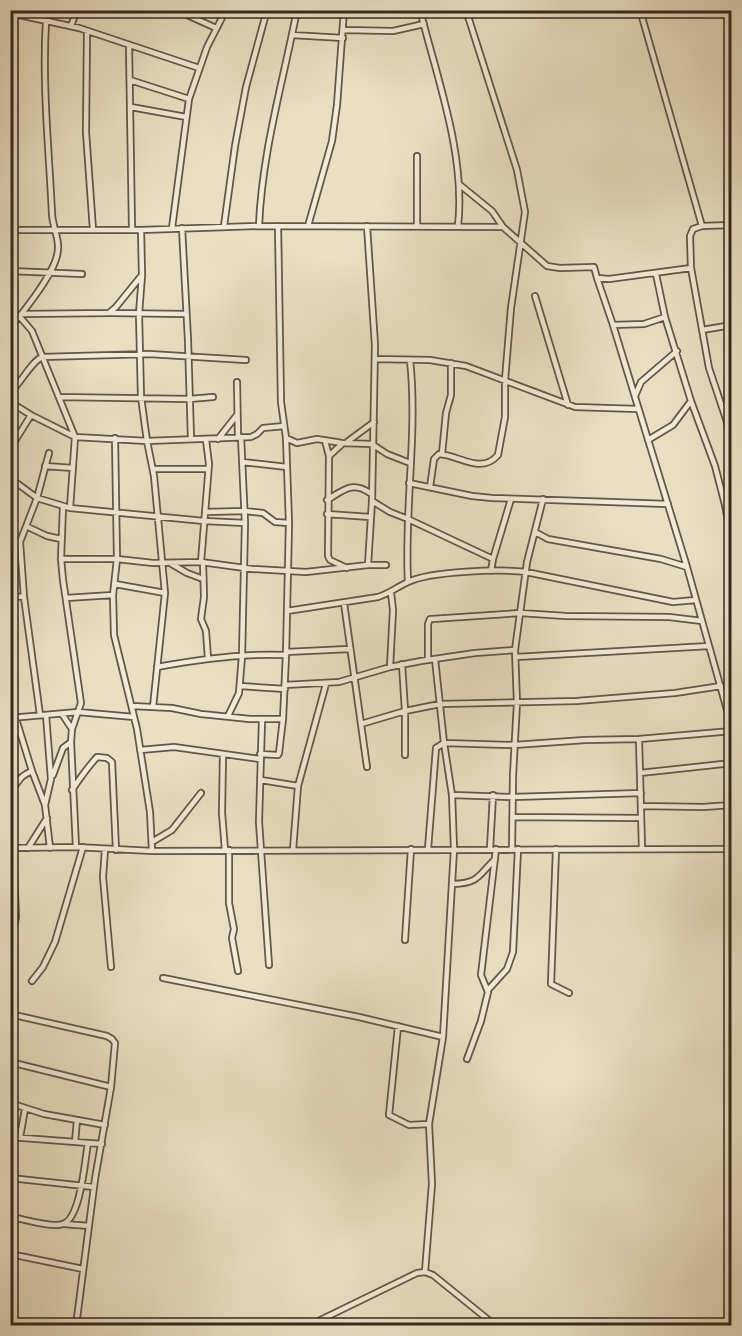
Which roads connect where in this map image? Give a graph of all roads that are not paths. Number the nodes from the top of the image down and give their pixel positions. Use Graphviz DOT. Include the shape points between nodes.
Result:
graph roads {
  1 [pos="77,10"];
  2 [pos="176,10"];
  3 [pos="226,10"];
  4 [pos="267,10"];
  5 [pos="297,10"];
  6 [pos="345,10"];
  7 [pos="420,10"];
  8 [pos="466,10"];
  9 [pos="640,10"];
  10 [pos="10,12"];
  11 [pos="46,21"];
  12 [pos="424,24"];
  13 [pos="71,27"];
  14 [pos="216,28"];
  15 [pos="344,30"];
  16 [pos="87,31"];
  17 [pos="292,35"];
  18 [pos="343,38"];
  19 [pos="129,45"];
  20 [pos="199,68"];
  21 [pos="130,80"];
  22 [pos="189,99"];
  23 [pos="131,106"];
  24 [pos="186,117"];
  25 [pos="417,156"];
  26 [pos="10,163"];
  27 [pos="460,185"];
  28 [pos="732,225"];
  29 [pos="224,226"];
  30 [pos="259,226"];
  31 [pos="278,226"];
  32 [pos="308,226"];
  33 [pos="367,226"];
  34 [pos="417,226"];
  35 [pos="458,226"];
  36 [pos="702,226"];
  37 [pos="503,227"];
  38 [pos="172,228"];
  39 [pos="182,228"];
  40 [pos="132,229"];
  41 [pos="12,230"];
  42 [pos="56,230"];
  43 [pos="93,230"];
  44 [pos="141,230"];
  45 [pos="520,242"];
  46 [pos="691,268"];
  47 [pos="10,271"];
  48 [pos="50,271"];
  49 [pos="82,273"];
  50 [pos="656,274"];
  51 [pos="142,275"];
  52 [pos="597,278"];
  53 [pos="535,296"];
  54 [pos="109,312"];
  55 [pos="139,314"];
  56 [pos="186,314"];
  57 [pos="10,315"];
  58 [pos="22,315"];
  59 [pos="665,317"];
  60 [pos="613,325"];
  61 [pos="732,325"];
  62 [pos="10,327"];
  63 [pos="702,330"];
  64 [pos="677,351"];
  65 [pos="141,354"];
  66 [pos="189,356"];
  67 [pos="42,357"];
  68 [pos="375,358"];
  69 [pos="246,360"];
  70 [pos="410,360"];
  71 [pos="451,363"];
  72 [pos="505,380"];
  73 [pos="237,382"];
  74 [pos="10,393"];
  75 [pos="634,396"];
  76 [pos="59,397"];
  77 [pos="141,397"];
  78 [pos="213,397"];
  79 [pos="189,399"];
  80 [pos="691,401"];
  81 [pos="10,402"];
  82 [pos="568,405"];
  83 [pos="638,409"];
  84 [pos="32,415"];
  85 [pos="237,415"];
  86 [pos="729,418"];
  87 [pos="374,422"];
  88 [pos="284,426"];
  89 [pos="75,437"];
  90 [pos="240,437"];
  91 [pos="115,438"];
  92 [pos="286,438"];
  93 [pos="191,439"];
  94 [pos="218,439"];
  95 [pos="206,440"];
  96 [pos="648,440"];
  97 [pos="147,441"];
  98 [pos="325,441"];
  99 [pos="732,441"];
  100 [pos="344,443"];
  101 [pos="372,444"];
  102 [pos="10,449"];
  103 [pos="49,453"];
  104 [pos="442,454"];
  105 [pos="329,456"];
  106 [pos="242,462"];
  107 [pos="410,463"];
  108 [pos="45,466"];
  109 [pos="287,467"];
  110 [pos="73,468"];
  111 [pos="153,469"];
  112 [pos="208,469"];
  113 [pos="10,478"];
  114 [pos="409,483"];
  115 [pos="430,487"];
  116 [pos="370,493"];
  117 [pos="37,498"];
  118 [pos="511,499"];
  119 [pos="543,499"];
  120 [pos="327,500"];
  121 [pos="372,501"];
  122 [pos="732,503"];
  123 [pos="668,504"];
  124 [pos="725,505"];
  125 [pos="63,506"];
  126 [pos="70,508"];
  127 [pos="245,511"];
  128 [pos="115,512"];
  129 [pos="205,512"];
  130 [pos="327,514"];
  131 [pos="159,515"];
  132 [pos="370,517"];
  133 [pos="408,519"];
  134 [pos="204,521"];
  135 [pos="245,523"];
  136 [pos="289,523"];
  137 [pos="28,527"];
  138 [pos="536,532"];
  139 [pos="61,538"];
  140 [pos="732,542"];
  141 [pos="61,559"];
  142 [pos="117,559"];
  143 [pos="493,559"];
  144 [pos="166,562"];
  145 [pos="202,562"];
  146 [pos="368,565"];
  147 [pos="386,565"];
  148 [pos="687,567"];
  149 [pos="243,568"];
  150 [pos="347,568"];
  151 [pos="287,571"];
  152 [pos="491,571"];
  153 [pos="526,572"];
  154 [pos="203,579"];
  155 [pos="408,582"];
  156 [pos="115,584"];
  157 [pos="165,593"];
  158 [pos="391,593"];
  159 [pos="10,596"];
  160 [pos="113,596"];
  161 [pos="24,597"];
  162 [pos="66,598"];
  163 [pos="696,600"];
  164 [pos="344,603"];
  165 [pos="286,611"];
  166 [pos="519,613"];
  167 [pos="702,621"];
  168 [pos="709,646"];
  169 [pos="349,649"];
  170 [pos="515,650"];
  171 [pos="286,653"];
  172 [pos="242,656"];
  173 [pos="516,657"];
  174 [pos="208,659"];
  175 [pos="435,659"];
  176 [pos="428,660"];
  177 [pos="402,664"];
  178 [pos="158,667"];
  179 [pos="390,667"];
  180 [pos="353,678"];
  181 [pos="326,684"];
  182 [pos="240,686"];
  183 [pos="721,686"];
  184 [pos="285,687"];
  185 [pos="517,703"];
  186 [pos="440,704"];
  187 [pos="132,706"];
  188 [pos="153,707"];
  189 [pos="405,711"];
  190 [pos="78,712"];
  191 [pos="62,714"];
  192 [pos="43,715"];
  193 [pos="228,716"];
  194 [pos="134,717"];
  195 [pos="13,718"];
  196 [pos="283,719"];
  197 [pos="262,720"];
  198 [pos="361,724"];
  199 [pos="72,729"];
  200 [pos="732,730"];
  201 [pos="639,739"];
  202 [pos="71,742"];
  203 [pos="444,743"];
  204 [pos="514,745"];
  205 [pos="140,750"];
  206 [pos="223,754"];
  207 [pos="405,755"];
  208 [pos="260,757"];
  209 [pos="732,763"];
  210 [pos="367,767"];
  211 [pos="32,771"];
  212 [pos="640,773"];
  213 [pos="51,779"];
  214 [pos="261,780"];
  215 [pos="298,786"];
  216 [pos="10,790"];
  217 [pos="72,790"];
  218 [pos="201,793"];
  219 [pos="641,794"];
  220 [pos="452,795"];
  221 [pos="493,795"];
  222 [pos="513,796"];
  223 [pos="45,805"];
  224 [pos="732,805"];
  225 [pos="641,806"];
  226 [pos="513,817"];
  227 [pos="47,818"];
  228 [pos="641,818"];
  229 [pos="152,842"];
  230 [pos="76,847"];
  231 [pos="83,847"];
  232 [pos="12,848"];
  233 [pos="50,848"];
  234 [pos="642,848"];
  235 [pos="28,849"];
  236 [pos="105,849"];
  237 [pos="260,849"];
  238 [pos="411,849"];
  239 [pos="428,849"];
  240 [pos="454,849"];
  241 [pos="493,849"];
  242 [pos="515,849"];
  243 [pos="556,849"];
  244 [pos="732,849"];
  245 [pos="116,850"];
  246 [pos="227,850"];
  247 [pos="293,850"];
  248 [pos="152,851"];
  249 [pos="495,859"];
  250 [pos="453,884"];
  251 [pos="13,928"];
  252 [pos="405,940"];
  253 [pos="10,948"];
  254 [pos="269,964"];
  255 [pos="111,968"];
  256 [pos="238,971"];
  257 [pos="163,978"];
  258 [pos="32,981"];
  259 [pos="488,990"];
  260 [pos="569,993"];
  261 [pos="10,1014"];
  262 [pos="398,1026"];
  263 [pos="443,1036"];
  264 [pos="467,1059"];
  265 [pos="10,1062"];
  266 [pos="111,1087"];
  267 [pos="10,1103"];
  268 [pos="25,1109"];
  269 [pos="77,1120"];
  270 [pos="429,1124"];
  271 [pos="105,1125"];
  272 [pos="10,1137"];
  273 [pos="21,1137"];
  274 [pos="75,1142"];
  275 [pos="88,1143"];
  276 [pos="102,1144"];
  277 [pos="10,1178"];
  278 [pos="81,1186"];
  279 [pos="94,1187"];
  280 [pos="13,1217"];
  281 [pos="64,1224"];
  282 [pos="89,1226"];
  283 [pos="10,1228"];
  284 [pos="10,1254"];
  285 [pos="83,1269"];
  286 [pos="425,1272"];
  287 [pos="76,1326"];
  288 [pos="308,1326"];
  289 [pos="496,1326"];
  1 -- 13 [label="street"];
  2 -- 14 [label="street"];
  3 -- 14 [label="street"];
  4 -- 29 [label="street" via="246,87"];
  5 -- 17 [label="street"];
  6 -- 15 [label="street"];
  7 -- 12 [label="street"];
  8 -- 45 [label="street" via="517,170 525,212"];
  9 -- 36 [label="street"];
  10 -- 11 [label="street"];
  11 -- 13 [label="street"];
  11 -- 42 [label="street" via="44,83"];
  12 -- 15 [label="street" via="393,32"];
  12 -- 27 [label="street" via="447,113"];
  13 -- 16 [label="street"];
  14 -- 20 [label="street"];
  15 -- 18 [label="street"];
  16 -- 19 [label="street"];
  16 -- 43 [label="street" via="86,132"];
  17 -- 18 [label="street"];
  17 -- 30 [label="street" via="265,165"];
  18 -- 32 [label="street" via="332,141"];
  19 -- 20 [label="street"];
  19 -- 21 [label="street"];
  20 -- 22 [label="street"];
  21 -- 22 [label="street"];
  21 -- 23 [label="street"];
  22 -- 24 [label="street"];
  23 -- 24 [label="street"];
  23 -- 40 [label="street"];
  24 -- 38 [label="street"];
  25 -- 34 [label="street"];
  26 -- 41 [label="street"];
  27 -- 35 [label="street"];
  27 -- 37 [label="street" via="492,211"];
  28 -- 36 [label="street"];
  29 -- 30 [label="street"];
  29 -- 39 [label="street"];
  30 -- 31 [label="street"];
  31 -- 32 [label="street"];
  31 -- 88 [label="street"];
  32 -- 33 [label="street"];
  33 -- 34 [label="street"];
  33 -- 68 [label="street"];
  34 -- 35 [label="street"];
  35 -- 37 [label="street"];
  36 -- 46 [label="street" via="693,229 690,236"];
  37 -- 45 [label="street"];
  38 -- 39 [label="street"];
  38 -- 44 [label="street"];
  39 -- 56 [label="street"];
  40 -- 43 [label="street"];
  40 -- 44 [label="street"];
  41 -- 42 [label="street"];
  42 -- 43 [label="street"];
  42 -- 48 [label="street" via="59,246"];
  44 -- 51 [label="street"];
  45 -- 52 [label="street" via="547,266 594,267"];
  45 -- 72 [label="street"];
  46 -- 50 [label="street"];
  46 -- 63 [label="street"];
  47 -- 48 [label="street"];
  48 -- 49 [label="street"];
  48 -- 58 [label="street"];
  50 -- 52 [label="street"];
  50 -- 59 [label="street"];
  51 -- 54 [label="street"];
  51 -- 55 [label="street"];
  52 -- 60 [label="street"];
  53 -- 82 [label="street"];
  54 -- 55 [label="street"];
  54 -- 58 [label="street"];
  55 -- 56 [label="street"];
  55 -- 65 [label="street"];
  56 -- 66 [label="street"];
  57 -- 58 [label="street"];
  58 -- 62 [label="street"];
  58 -- 67 [label="street"];
  59 -- 60 [label="street" via="644,324"];
  59 -- 64 [label="street"];
  60 -- 75 [label="street"];
  61 -- 63 [label="street"];
  63 -- 86 [label="street" via="709,368"];
  64 -- 75 [label="street" via="641,382"];
  64 -- 80 [label="street"];
  65 -- 66 [label="street"];
  65 -- 67 [label="street"];
  65 -- 77 [label="street"];
  66 -- 69 [label="street"];
  66 -- 79 [label="street"];
  67 -- 74 [label="street"];
  67 -- 76 [label="street"];
  68 -- 70 [label="street"];
  68 -- 87 [label="street"];
  70 -- 71 [label="street"];
  70 -- 107 [label="street"];
  71 -- 72 [label="street"];
  71 -- 104 [label="street" via="451,395"];
  72 -- 82 [label="street"];
  72 -- 104 [label="street" via="505,417 497,457 482,464"];
  73 -- 85 [label="street"];
  75 -- 83 [label="street"];
  76 -- 77 [label="street"];
  76 -- 89 [label="street"];
  77 -- 79 [label="street"];
  77 -- 97 [label="street"];
  78 -- 79 [label="street"];
  79 -- 93 [label="street"];
  80 -- 96 [label="street" via="673,425"];
  80 -- 124 [label="street"];
  81 -- 84 [label="street"];
  82 -- 83 [label="street"];
  83 -- 96 [label="street"];
  84 -- 89 [label="street"];
  84 -- 102 [label="street"];
  85 -- 90 [label="street"];
  85 -- 94 [label="street"];
  86 -- 99 [label="street"];
  87 -- 100 [label="street"];
  87 -- 101 [label="street"];
  88 -- 90 [label="street" via="263,428 256,435"];
  88 -- 92 [label="street"];
  89 -- 91 [label="street"];
  89 -- 110 [label="street"];
  90 -- 94 [label="street"];
  90 -- 106 [label="street"];
  91 -- 97 [label="street"];
  91 -- 128 [label="street"];
  92 -- 98 [label="street" via="297,443"];
  92 -- 109 [label="street"];
  93 -- 95 [label="street"];
  93 -- 97 [label="street"];
  94 -- 95 [label="street"];
  95 -- 112 [label="street"];
  96 -- 123 [label="street"];
  97 -- 111 [label="street"];
  98 -- 100 [label="street"];
  98 -- 105 [label="street"];
  100 -- 101 [label="street"];
  100 -- 105 [label="street"];
  101 -- 107 [label="street"];
  101 -- 116 [label="street"];
  103 -- 108 [label="street"];
  104 -- 115 [label="street" via="434,459"];
  105 -- 120 [label="street"];
  106 -- 109 [label="street"];
  106 -- 127 [label="street"];
  107 -- 114 [label="street"];
  108 -- 110 [label="street"];
  108 -- 117 [label="street"];
  109 -- 136 [label="street"];
  110 -- 126 [label="street"];
  111 -- 112 [label="street"];
  111 -- 131 [label="street"];
  112 -- 129 [label="street"];
  113 -- 117 [label="street"];
  114 -- 115 [label="street"];
  114 -- 133 [label="street"];
  115 -- 118 [label="street"];
  116 -- 120 [label="street" via="355,486"];
  116 -- 121 [label="street"];
  117 -- 125 [label="street"];
  117 -- 137 [label="street"];
  118 -- 119 [label="street"];
  118 -- 143 [label="street"];
  119 -- 123 [label="street"];
  119 -- 138 [label="street"];
  120 -- 130 [label="street"];
  121 -- 132 [label="street"];
  121 -- 133 [label="street"];
  122 -- 124 [label="street"];
  123 -- 148 [label="street"];
  124 -- 140 [label="street"];
  125 -- 126 [label="street"];
  125 -- 139 [label="street"];
  126 -- 128 [label="street"];
  127 -- 129 [label="street"];
  127 -- 135 [label="street"];
  127 -- 136 [label="street"];
  128 -- 131 [label="street"];
  128 -- 142 [label="street"];
  129 -- 134 [label="street"];
  130 -- 132 [label="street"];
  130 -- 150 [label="street" via="328,558"];
  131 -- 134 [label="street"];
  131 -- 144 [label="street"];
  132 -- 146 [label="street"];
  133 -- 143 [label="street"];
  133 -- 155 [label="street"];
  134 -- 135 [label="street"];
  134 -- 145 [label="street"];
  135 -- 149 [label="street"];
  136 -- 151 [label="street"];
  137 -- 139 [label="street"];
  137 -- 161 [label="street" via="20,543"];
  138 -- 148 [label="street" via="548,539"];
  138 -- 153 [label="street"];
  139 -- 141 [label="street"];
  141 -- 142 [label="street"];
  141 -- 162 [label="street"];
  142 -- 144 [label="street"];
  142 -- 156 [label="street"];
  143 -- 152 [label="street"];
  144 -- 145 [label="street"];
  144 -- 154 [label="street"];
  144 -- 157 [label="street"];
  145 -- 149 [label="street"];
  145 -- 154 [label="street"];
  146 -- 147 [label="street"];
  146 -- 150 [label="street"];
  148 -- 163 [label="street"];
  149 -- 151 [label="street"];
  149 -- 172 [label="street"];
  150 -- 151 [label="street"];
  151 -- 165 [label="street"];
  152 -- 153 [label="street"];
  152 -- 155 [label="street" via="437,575"];
  153 -- 163 [label="street" via="673,602"];
  153 -- 166 [label="street"];
  154 -- 174 [label="street" via="201,619"];
  155 -- 158 [label="street"];
  156 -- 157 [label="street"];
  156 -- 160 [label="street"];
  157 -- 178 [label="street"];
  158 -- 164 [label="street"];
  158 -- 179 [label="street"];
  159 -- 161 [label="street"];
  160 -- 162 [label="street"];
  160 -- 187 [label="street" via="114,635"];
  161 -- 192 [label="street"];
  162 -- 190 [label="street" via="81,697"];
  163 -- 167 [label="street"];
  164 -- 165 [label="street"];
  164 -- 169 [label="street"];
  165 -- 171 [label="street"];
  166 -- 167 [label="street" via="664,616"];
  166 -- 170 [label="street"];
  166 -- 176 [label="street" via="430,619"];
  167 -- 168 [label="street"];
  168 -- 173 [label="street"];
  168 -- 183 [label="street"];
  169 -- 171 [label="street"];
  169 -- 180 [label="street"];
  170 -- 173 [label="street"];
  170 -- 175 [label="street"];
  171 -- 172 [label="street"];
  171 -- 184 [label="street"];
  172 -- 174 [label="street"];
  172 -- 182 [label="street"];
  173 -- 185 [label="street"];
  174 -- 178 [label="street"];
  175 -- 176 [label="street"];
  175 -- 186 [label="street"];
  176 -- 177 [label="street"];
  177 -- 179 [label="street"];
  177 -- 189 [label="street"];
  178 -- 188 [label="street"];
  179 -- 180 [label="street"];
  180 -- 181 [label="street"];
  180 -- 198 [label="street"];
  181 -- 184 [label="street"];
  181 -- 215 [label="street"];
  182 -- 184 [label="street"];
  182 -- 193 [label="street"];
  183 -- 185 [label="street" via="666,694"];
  183 -- 200 [label="street"];
  184 -- 196 [label="street"];
  185 -- 186 [label="street"];
  185 -- 204 [label="street"];
  186 -- 189 [label="street"];
  186 -- 203 [label="street"];
  187 -- 188 [label="street"];
  187 -- 194 [label="street"];
  188 -- 193 [label="street"];
  189 -- 198 [label="street"];
  189 -- 207 [label="street"];
  190 -- 191 [label="street"];
  190 -- 194 [label="street"];
  190 -- 199 [label="street"];
  191 -- 192 [label="street"];
  191 -- 199 [label="street"];
  192 -- 195 [label="street"];
  192 -- 213 [label="street"];
  193 -- 197 [label="street"];
  194 -- 205 [label="street"];
  195 -- 211 [label="street"];
  196 -- 197 [label="street"];
  196 -- 208 [label="street" via="279,753"];
  197 -- 208 [label="street"];
  198 -- 210 [label="street"];
  199 -- 202 [label="street"];
  200 -- 201 [label="street"];
  201 -- 204 [label="street"];
  201 -- 212 [label="street"];
  202 -- 213 [label="street" via="60,752"];
  202 -- 217 [label="street"];
  203 -- 204 [label="street"];
  203 -- 220 [label="street"];
  203 -- 239 [label="street" via="436,748"];
  204 -- 222 [label="street"];
  205 -- 206 [label="street" via="174,747"];
  205 -- 229 [label="street"];
  206 -- 208 [label="street"];
  206 -- 246 [label="street" via="222,813"];
  208 -- 214 [label="street"];
  209 -- 212 [label="street"];
  211 -- 216 [label="street" via="19,777"];
  211 -- 223 [label="street"];
  212 -- 219 [label="street"];
  213 -- 223 [label="street"];
  214 -- 215 [label="street"];
  214 -- 237 [label="street"];
  215 -- 247 [label="street"];
  217 -- 230 [label="street"];
  217 -- 245 [label="street" via="97,757 112,762"];
  218 -- 229 [label="street" via="172,830"];
  219 -- 222 [label="street"];
  219 -- 225 [label="street"];
  220 -- 221 [label="street"];
  220 -- 240 [label="street"];
  221 -- 222 [label="street"];
  221 -- 241 [label="street"];
  222 -- 226 [label="street"];
  223 -- 227 [label="street"];
  224 -- 225 [label="street"];
  225 -- 228 [label="street"];
  226 -- 228 [label="street"];
  226 -- 242 [label="street"];
  227 -- 233 [label="street"];
  227 -- 235 [label="street"];
  228 -- 234 [label="street"];
  229 -- 248 [label="street"];
  230 -- 231 [label="street"];
  230 -- 233 [label="street"];
  231 -- 236 [label="street"];
  231 -- 258 [label="street" via="55,942"];
  232 -- 235 [label="street"];
  232 -- 251 [label="street"];
  233 -- 235 [label="street"];
  234 -- 243 [label="street"];
  234 -- 244 [label="street"];
  236 -- 245 [label="street"];
  236 -- 255 [label="street" via="103,877"];
  237 -- 246 [label="street"];
  237 -- 247 [label="street"];
  237 -- 254 [label="street"];
  238 -- 239 [label="street"];
  238 -- 247 [label="street"];
  238 -- 252 [label="street"];
  239 -- 240 [label="street"];
  240 -- 241 [label="street"];
  240 -- 250 [label="street"];
  241 -- 242 [label="street"];
  241 -- 249 [label="street"];
  242 -- 243 [label="street"];
  242 -- 259 [label="street" via="513,952 507,969"];
  243 -- 260 [label="street" via="552,984"];
  245 -- 248 [label="street"];
  246 -- 248 [label="street"];
  246 -- 256 [label="street"];
  249 -- 250 [label="street" via="477,879"];
  249 -- 259 [label="street" via="481,975"];
  250 -- 263 [label="street"];
  251 -- 253 [label="street"];
  257 -- 262 [label="street"];
  259 -- 264 [label="street"];
  261 -- 266 [label="street" via="112,1039 115,1048"];
  262 -- 263 [label="street"];
  262 -- 270 [label="street" via="389,1114 409,1125"];
  263 -- 270 [label="street"];
  265 -- 266 [label="street"];
  266 -- 271 [label="street"];
  267 -- 268 [label="street"];
  268 -- 269 [label="street"];
  268 -- 273 [label="street"];
  269 -- 271 [label="street"];
  269 -- 274 [label="street"];
  270 -- 286 [label="street" via="432,1184"];
  271 -- 276 [label="street"];
  272 -- 273 [label="street"];
  273 -- 274 [label="street"];
  274 -- 275 [label="street"];
  275 -- 276 [label="street"];
  275 -- 278 [label="street"];
  276 -- 279 [label="street"];
  277 -- 278 [label="street"];
  278 -- 279 [label="street"];
  278 -- 281 [label="street" via="74,1211"];
  279 -- 282 [label="street"];
  280 -- 281 [label="street"];
  280 -- 283 [label="street"];
  281 -- 282 [label="street"];
  282 -- 285 [label="street"];
  284 -- 285 [label="street"];
  285 -- 287 [label="street"];
  286 -- 288 [label="street"];
  286 -- 289 [label="street"];
}
